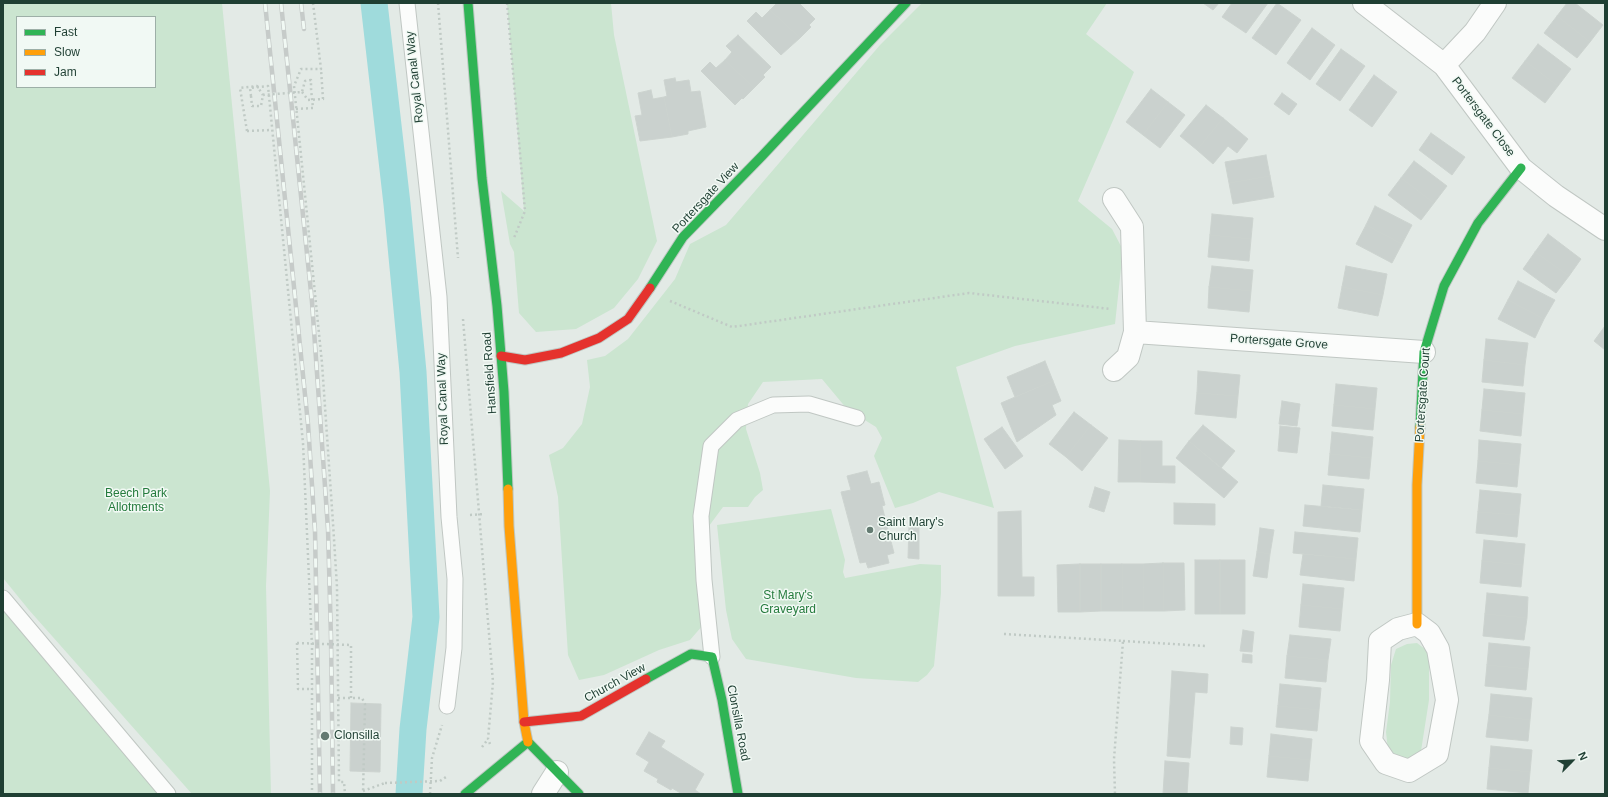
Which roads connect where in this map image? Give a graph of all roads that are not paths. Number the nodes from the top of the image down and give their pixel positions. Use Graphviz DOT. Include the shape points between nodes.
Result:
graph roads {
  1 [pos="407,3"];
  2 [pos="468,3"];
  3 [pos="906,3"];
  4 [pos="1364,3"];
  5 [pos="1495,3"];
  6 [pos="1444,65"];
  7 [pos="1521,168"];
  8 [pos="1114,199"];
  9 [pos="1605,229"];
  10 [pos="1134,322"];
  11 [pos="1424,352"];
  12 [pos="501,356"];
  13 [pos="1114,370"];
  14 [pos="857,418"];
  15 [pos="3,598"];
  16 [pos="1418,624"];
  17 [pos="712,656"];
  18 [pos="447,706"];
  19 [pos="524,722"];
  20 [pos="528,742"];
  21 [pos="557,772"];
  22 [pos="168,794"];
  23 [pos="465,794"];
  24 [pos="543,794"];
  25 [pos="580,794"];
  26 [pos="738,794"];
  1 -- 18 [label="lane, Royal Canal Way" via="439,297 448,517 455,579 454,648"];
  2 -- 12 [label="street, Hansfield Road" via="482,178"];
  3 -- 12 [label="street, Portersgate View" via="683,237 628,319 599,338 561,353 525,360"];
  4 -- 6 [label="street, Portersgate Close"];
  5 -- 6 [label="street" via="1475,32"];
  6 -- 7 [label="street, Portersgate Close"];
  7 -- 9 [label="street, Portersgate Close" via="1556,196"];
  7 -- 11 [label="street, Portersgate Court" via="1478,223 1455,265 1444,286"];
  8 -- 10 [label="street" via="1132,228"];
  10 -- 11 [label="street, Portersgate Grove"];
  10 -- 13 [label="street" via="1128,357"];
  11 -- 16 [label="street, Portersgate Court" via="1417,485"];
  12 -- 19 [label="street, Hansfield Road" via="508,514"];
  14 -- 17 [label="lane" via="809,404 773,405 737,420 711,446 701,516 704,580"];
  15 -- 22 [label="lane"];
  16 -- 16 [label="street" via="1438,648 1446,700 1437,754 1409,771 1386,763 1371,741 1380,641 1398,629"];
  17 -- 19 [label="street, Church View" via="690,654 581,716"];
  17 -- 26 [label="street, Clonsilla Road"];
  19 -- 20 [label="street, Hansfield Road"];
  20 -- 21 [label="street"];
  20 -- 23 [label="street"];
  21 -- 24 [label="street"];
  21 -- 25 [label="street"];
}
